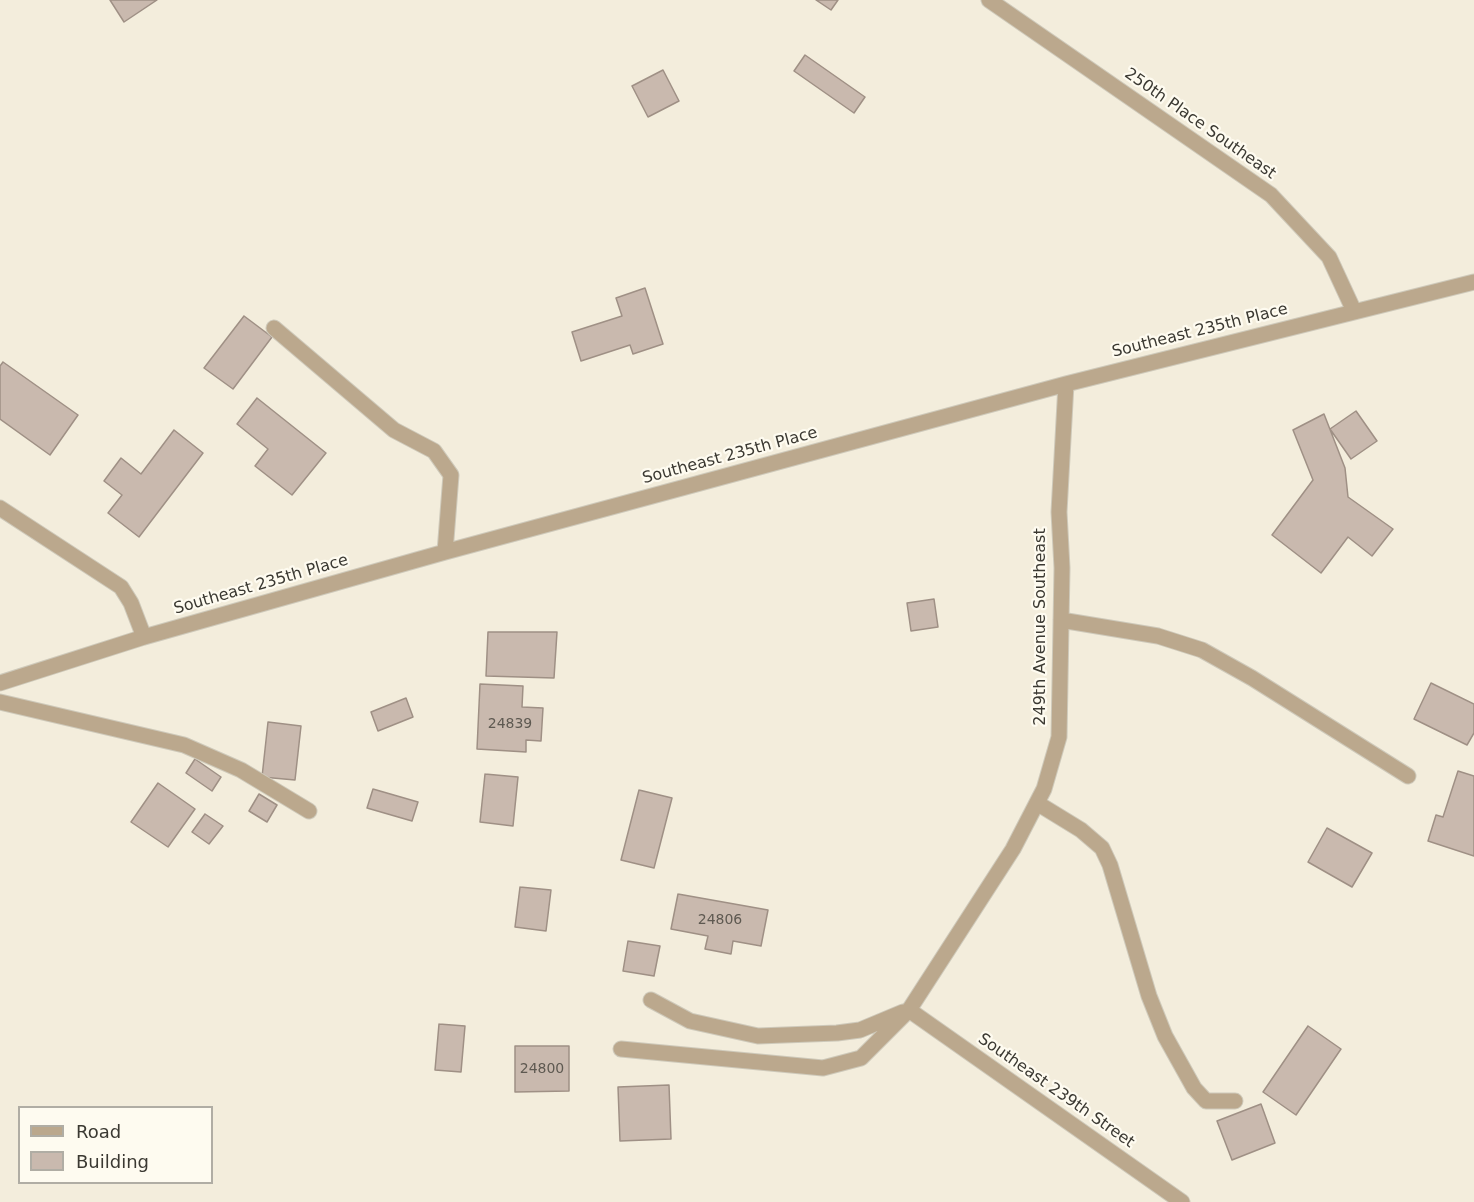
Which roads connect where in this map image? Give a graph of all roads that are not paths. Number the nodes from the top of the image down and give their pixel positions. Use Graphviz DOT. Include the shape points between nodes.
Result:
graph roads {
  1 [pos="989,0"];
  2 [pos="1474,282"];
  3 [pos="1354,311"];
  4 [pos="274,328"];
  5 [pos="1066,384"];
  6 [pos="0,508"];
  7 [pos="445,552"];
  8 [pos="1061,620"];
  9 [pos="144,637"];
  10 [pos="0,683"];
  11 [pos="0,702"];
  12 [pos="1408,776"];
  13 [pos="1037,803"];
  14 [pos="309,812"];
  15 [pos="651,1000"];
  16 [pos="909,1010"];
  17 [pos="621,1049"];
  18 [pos="1235,1101"];
  19 [pos="1182,1202"];
  1 -- 3 [label="street, 250th Place Southeast" via="1271,195 1329,257"];
  2 -- 3 [label="street, Southeast 235th Place"];
  3 -- 5 [label="street, Southeast 235th Place"];
  4 -- 7 [label="street" via="394,430 434,451 451,475"];
  5 -- 7 [label="street, Southeast 235th Place"];
  5 -- 8 [label="street, 249th Avenue Southeast" via="1059,513"];
  6 -- 9 [label="street" via="121,587"];
  7 -- 9 [label="street, Southeast 235th Place"];
  8 -- 12 [label="street" via="1158,636 1202,651 1243,672"];
  8 -- 13 [label="street, 249th Avenue Southeast" via="1059,737"];
  9 -- 10 [label="street, Southeast 235th Place"];
  11 -- 14 [label="street" via="183,745 241,770"];
  13 -- 16 [label="street, 249th Avenue Southeast" via="1013,849"];
  13 -- 18 [label="street" via="1102,848 1165,1036 1194,1088 1206,1101"];
  15 -- 16 [label="street" via="690,1021 758,1036 837,1033 860,1029"];
  16 -- 17 [label="street, 249th Avenue Southeast" via="861,1058 823,1068"];
  16 -- 19 [label="street, Southeast 239th Street"];
}
